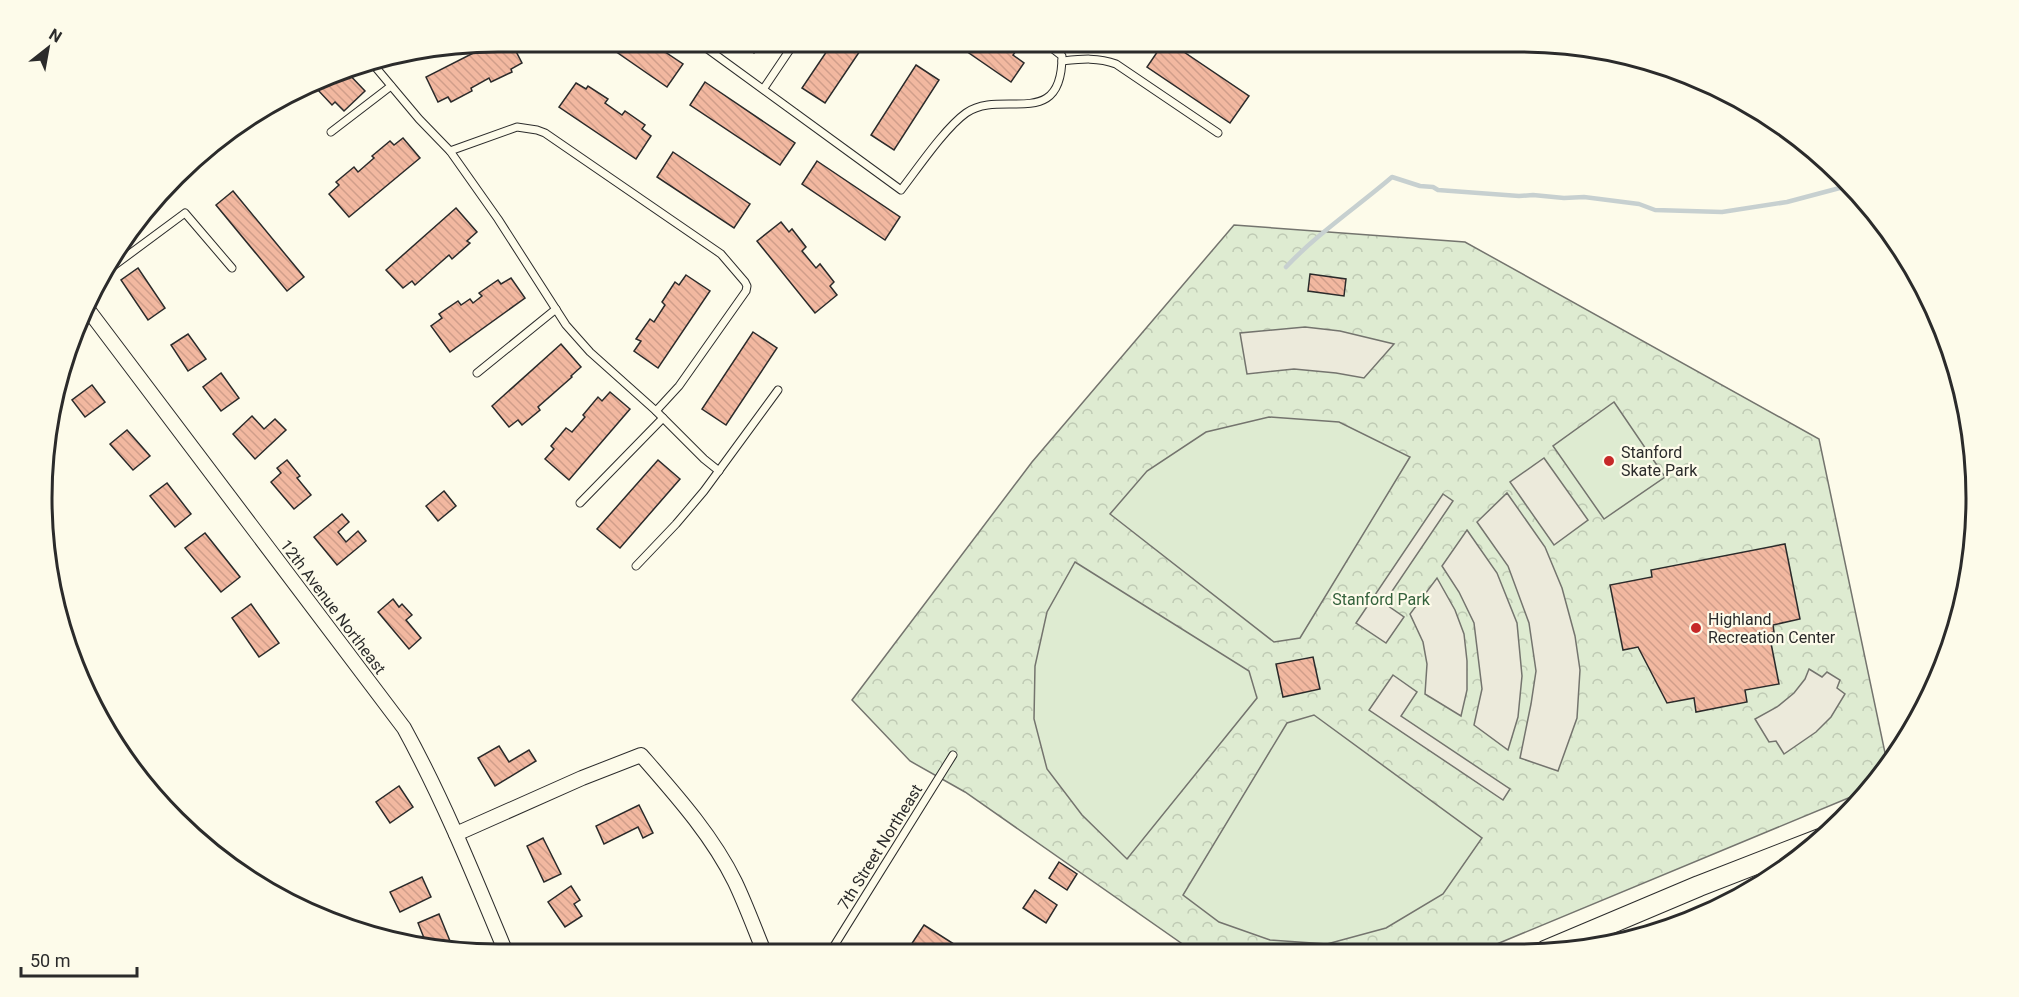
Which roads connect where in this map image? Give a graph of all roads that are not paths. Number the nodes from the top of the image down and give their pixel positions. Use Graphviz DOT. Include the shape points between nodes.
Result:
graph roads {
  1 [pos="712,52"];
  2 [pos="788,52"];
  3 [pos="1057,52"];
  4 [pos="1062,61"];
  5 [pos="377,70"];
  6 [pos="391,86"];
  7 [pos="764,88"];
  8 [pos="331,132"];
  9 [pos="1218,133"];
  10 [pos="450,151"];
  11 [pos="122,259"];
  12 [pos="232,267"];
  13 [pos="556,309"];
  14 [pos="92,315"];
  15 [pos="477,372"];
  16 [pos="778,390"];
  17 [pos="656,411"];
  18 [pos="663,418"];
  19 [pos="718,471"];
  20 [pos="580,503"];
  21 [pos="636,566"];
  22 [pos="953,755"];
  23 [pos="456,834"];
  24 [pos="1797,848"];
  25 [pos="1565,942"];
  26 [pos="502,944"];
  27 [pos="761,944"];
  28 [pos="835,944"];
  1 -- 7 [label="lane"];
  2 -- 7 [label="lane"];
  3 -- 4 [label="lane"];
  4 -- 7 [label="lane" via="1059,79 1046,98 1026,104 978,106 958,119 901,190"];
  4 -- 9 [label="lane" via="1086,58 1116,64"];
  5 -- 6 [label="lane"];
  6 -- 8 [label="lane"];
  6 -- 10 [label="lane"];
  10 -- 13 [label="lane"];
  10 -- 17 [label="lane" via="517,127 545,133 713,248 745,282 746,291 679,386"];
  11 -- 12 [label="lane" via="185,213"];
  13 -- 15 [label="lane"];
  13 -- 17 [label="lane" via="590,352"];
  14 -- 23 [label="street, 12th Avenue Northeast" via="404,728"];
  16 -- 19 [label="lane"];
  17 -- 18 [label="lane"];
  18 -- 19 [label="lane"];
  18 -- 20 [label="lane"];
  19 -- 21 [label="lane"];
  22 -- 28 [label="lane, 7th Street Northeast"];
  23 -- 26 [label="street, 12th Avenue Northeast"];
  23 -- 27 [label="street" via="641,755 718,853"];
  24 -- 25 [label="main road"];
}
